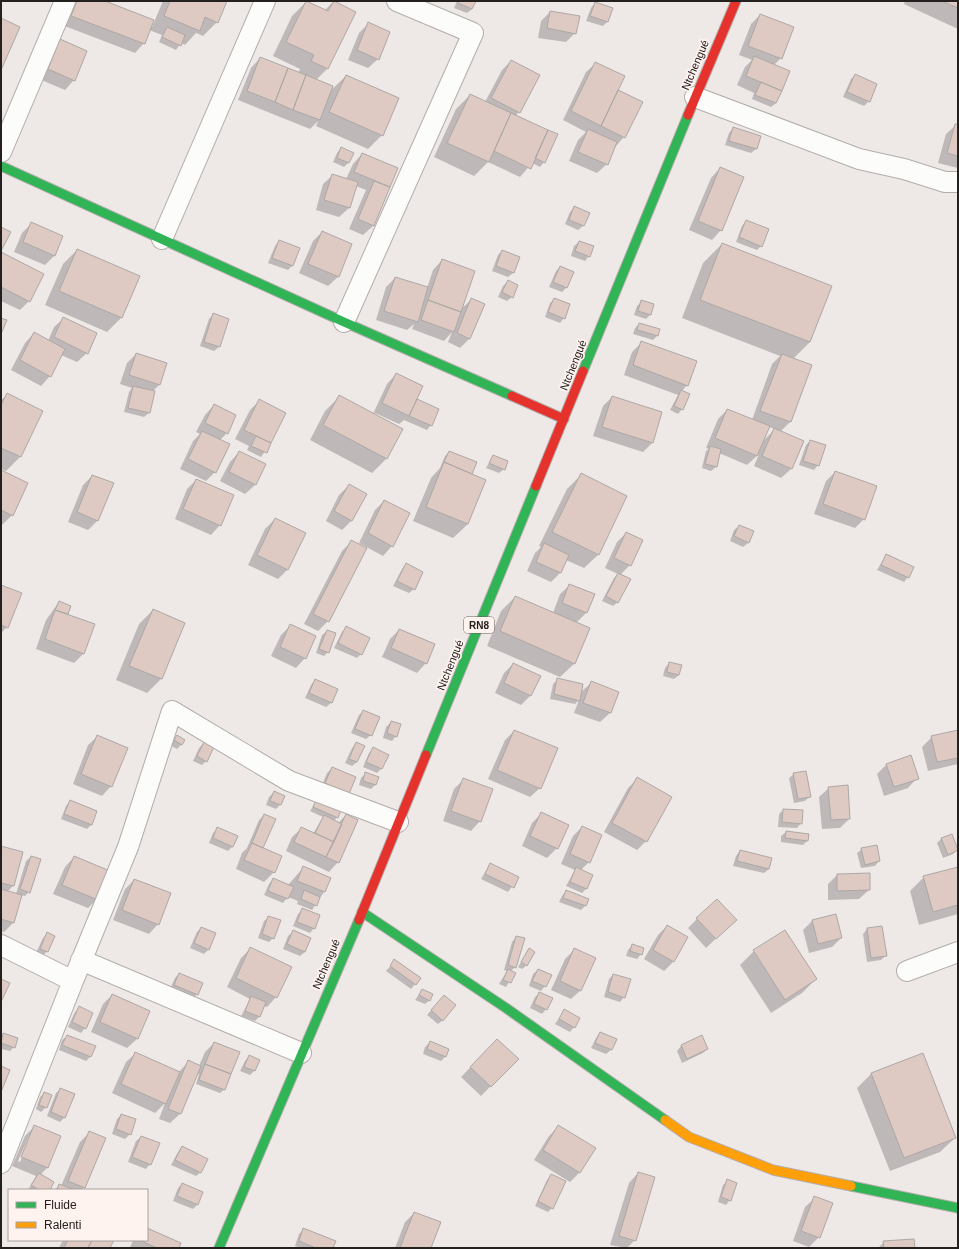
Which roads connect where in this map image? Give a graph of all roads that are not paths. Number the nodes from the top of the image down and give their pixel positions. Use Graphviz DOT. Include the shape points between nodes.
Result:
graph roads {
  1 [pos="65,1"];
  2 [pos="265,1"];
  3 [pos="397,1"];
  4 [pos="736,1"];
  5 [pos="695,97"];
  6 [pos="1,152"];
  7 [pos="1,166"];
  8 [pos="958,182"];
  9 [pos="162,239"];
  10 [pos="344,322"];
  11 [pos="564,419"];
  12 [pos="398,822"];
  13 [pos="362,912"];
  14 [pos="1,945"];
  15 [pos="958,952"];
  16 [pos="81,960"];
  17 [pos="907,971"];
  18 [pos="73,981"];
  19 [pos="301,1053"];
  20 [pos="1,1163"];
  21 [pos="958,1208"];
  22 [pos="219,1248"];
  1 -- 6 [label="street"];
  2 -- 9 [label="street"];
  3 -- 10 [label="street" via="474,33"];
  4 -- 5 [label="main road, Ntchengué / RN8"];
  5 -- 8 [label="street" via="859,159 945,182"];
  5 -- 11 [label="main road, Ntchengué / RN8"];
  7 -- 9 [label="main road"];
  9 -- 10 [label="main road"];
  10 -- 11 [label="main road"];
  11 -- 12 [label="main road, Ntchengué / RN8"];
  12 -- 13 [label="main road, Ntchengué / RN8"];
  12 -- 16 [label="street" via="289,781 172,711 128,848"];
  13 -- 19 [label="main road, Ntchengué / RN8"];
  13 -- 21 [label="main road" via="506,1008 689,1137 773,1170"];
  14 -- 18 [label="street"];
  15 -- 17 [label="street"];
  16 -- 18 [label="street"];
  16 -- 19 [label="street"];
  18 -- 20 [label="street"];
  19 -- 22 [label="main road, Ntchengué / RN8"];
}
